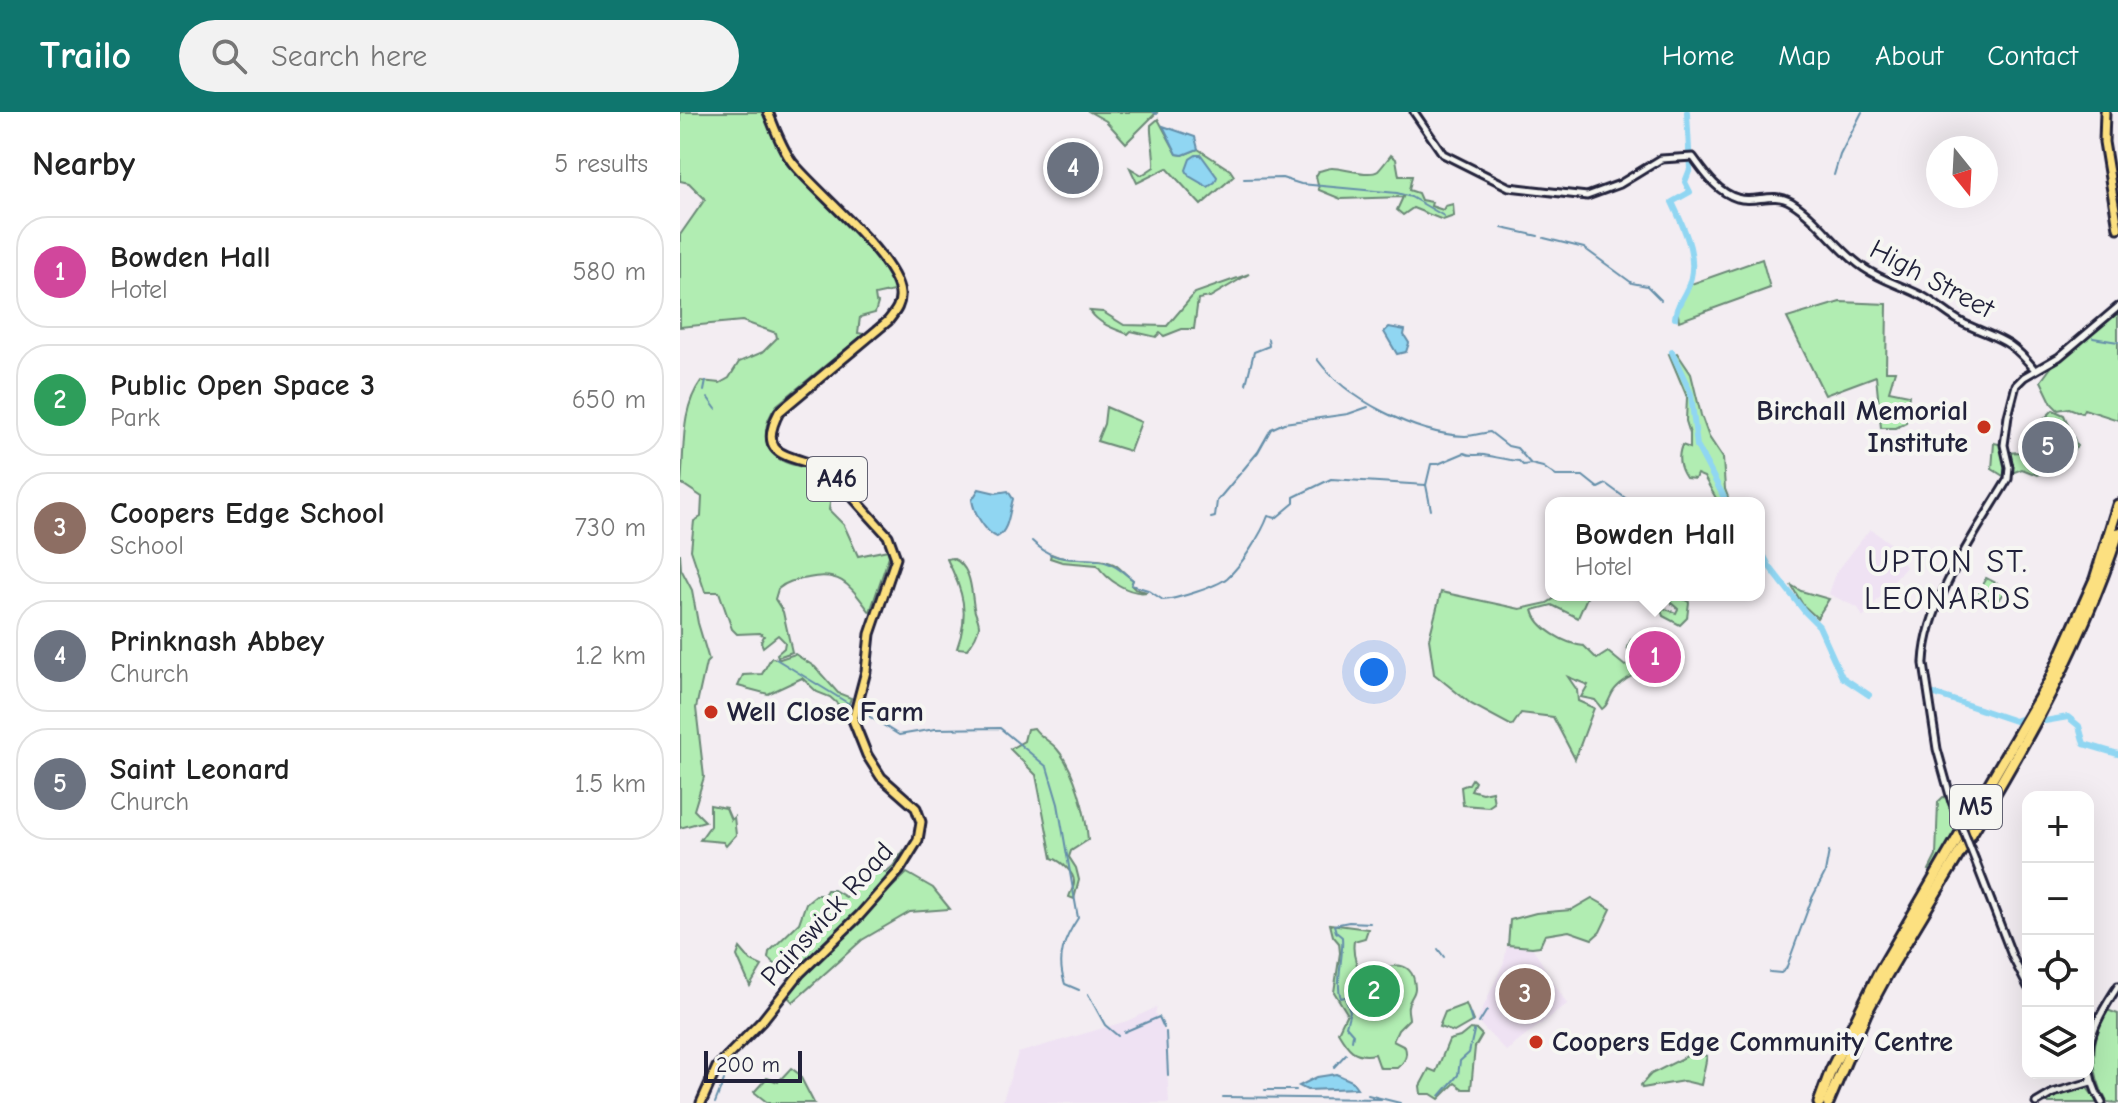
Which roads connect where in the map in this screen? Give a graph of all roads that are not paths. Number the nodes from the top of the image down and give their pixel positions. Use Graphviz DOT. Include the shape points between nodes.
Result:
graph roads {
  1 [pos="768,112"];
  2 [pos="1414,112"];
  3 [pos="2105,112"];
  4 [pos="2118,228"];
  5 [pos="2118,307"];
  6 [pos="2035,370"];
  7 [pos="2118,505"];
  8 [pos="2118,533"];
  9 [pos="2022,975"];
  10 [pos="2118,986"];
  11 [pos="2094,1029"];
  12 [pos="2091,1079"];
  13 [pos="2091,1082"];
  14 [pos="701,1103"];
  15 [pos="1819,1103"];
  16 [pos="1828,1103"];
  17 [pos="2036,1103"];
  18 [pos="2102,1103"];
  1 -- 14 [label="main road, Painswick Road / A46" via="793,163 865,239 895,279 901,296 888,321 779,412 771,439 785,457 823,466 894,546 896,558 870,634 853,720 874,767 914,805 921,827 914,850 899,871 723,1059"];
  2 -- 6 [label="street, High Street" via="1443,154 1509,187 1587,196 1620,184 1661,159 1691,157 1712,182 1739,199 1790,201 1862,267 1964,323 2003,338"];
  3 -- 4 [label="main road" via="2104,142"];
  5 -- 6 [label="street" via="2059,357"];
  6 -- 9 [label="street, bridge" via="2016,385 2008,416 2008,479 1948,582 1924,663 1950,798"];
  7 -- 15 [label="highway, M5" via="2095,579 2056,669 1879,973"];
  8 -- 16 [label="highway, M5" via="2058,684 1880,988"];
  10 -- 11 [label="street"];
  12 -- 13 [label="street"];
  13 -- 17 [label="street"];
  13 -- 18 [label="street"];
}
